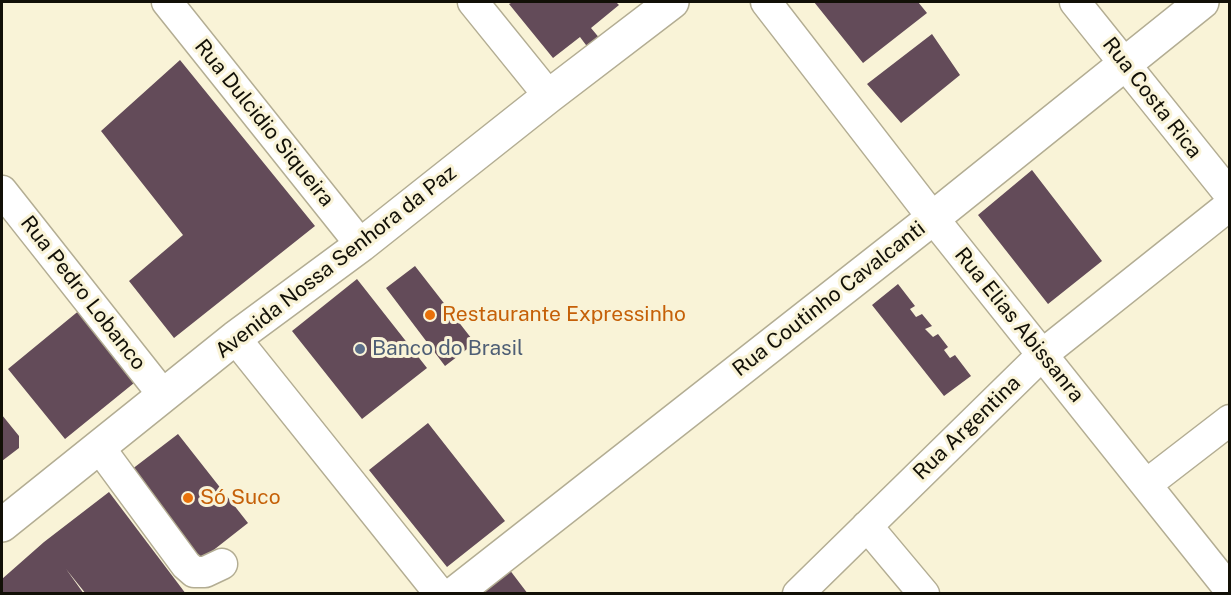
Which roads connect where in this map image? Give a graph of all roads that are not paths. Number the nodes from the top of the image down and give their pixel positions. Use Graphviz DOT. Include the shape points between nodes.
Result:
graph roads {
  1 [pos="167,2"];
  2 [pos="473,2"];
  3 [pos="672,2"];
  4 [pos="766,2"];
  5 [pos="1075,2"];
  6 [pos="1202,2"];
  7 [pos="1124,63"];
  8 [pos="549,96"];
  9 [pos="2,191"];
  10 [pos="1230,195"];
  11 [pos="1230,205"];
  12 [pos="933,218"];
  13 [pos="361,245"];
  14 [pos="235,338"];
  15 [pos="1043,354"];
  16 [pos="164,396"];
  17 [pos="1230,420"];
  18 [pos="99,447"];
  19 [pos="1147,484"];
  20 [pos="2,525"];
  21 [pos="867,526"];
  22 [pos="222,564"];
  23 [pos="1230,590"];
  24 [pos="440,594"];
  25 [pos="454,594"];
  26 [pos="798,594"];
  27 [pos="924,594"];
  1 -- 13 [label="street, Rua Dulcidio Siqueira"];
  2 -- 8 [label="street"];
  3 -- 8 [label="main road, Avenida Nossa Senhora da Paz"];
  4 -- 12 [label="street, Rua Elias Abissanra"];
  5 -- 7 [label="street, Rua Costa Rica"];
  6 -- 7 [label="main road, Rua Coutinho Cavalcanti"];
  7 -- 10 [label="street, Rua Costa Rica"];
  7 -- 12 [label="main road, Rua Coutinho Cavalcanti"];
  8 -- 13 [label="main road, Avenida Nossa Senhora da Paz"];
  9 -- 16 [label="street, Rua Pedro Lobanco"];
  11 -- 15 [label="street, Rua Argentina"];
  12 -- 15 [label="street, Rua Elias Abissanra"];
  12 -- 25 [label="main road, Rua Coutinho Cavalcanti"];
  13 -- 14 [label="main road, Avenida Nossa Senhora da Paz"];
  14 -- 16 [label="main road, Avenida Nossa Senhora da Paz"];
  14 -- 24 [label="street"];
  15 -- 19 [label="street, Rua Elias Abissanra"];
  15 -- 21 [label="street, Rua Argentina"];
  16 -- 18 [label="main road, Avenida Nossa Senhora da Paz"];
  17 -- 19 [label="street"];
  18 -- 20 [label="main road, Avenida Nossa Senhora da Paz"];
  18 -- 22 [label="street" via="186,565 194,572 205,572"];
  19 -- 23 [label="street, Rua Elias Abissanra"];
  21 -- 26 [label="street, Rua Argentina"];
  21 -- 27 [label="street"];
}
